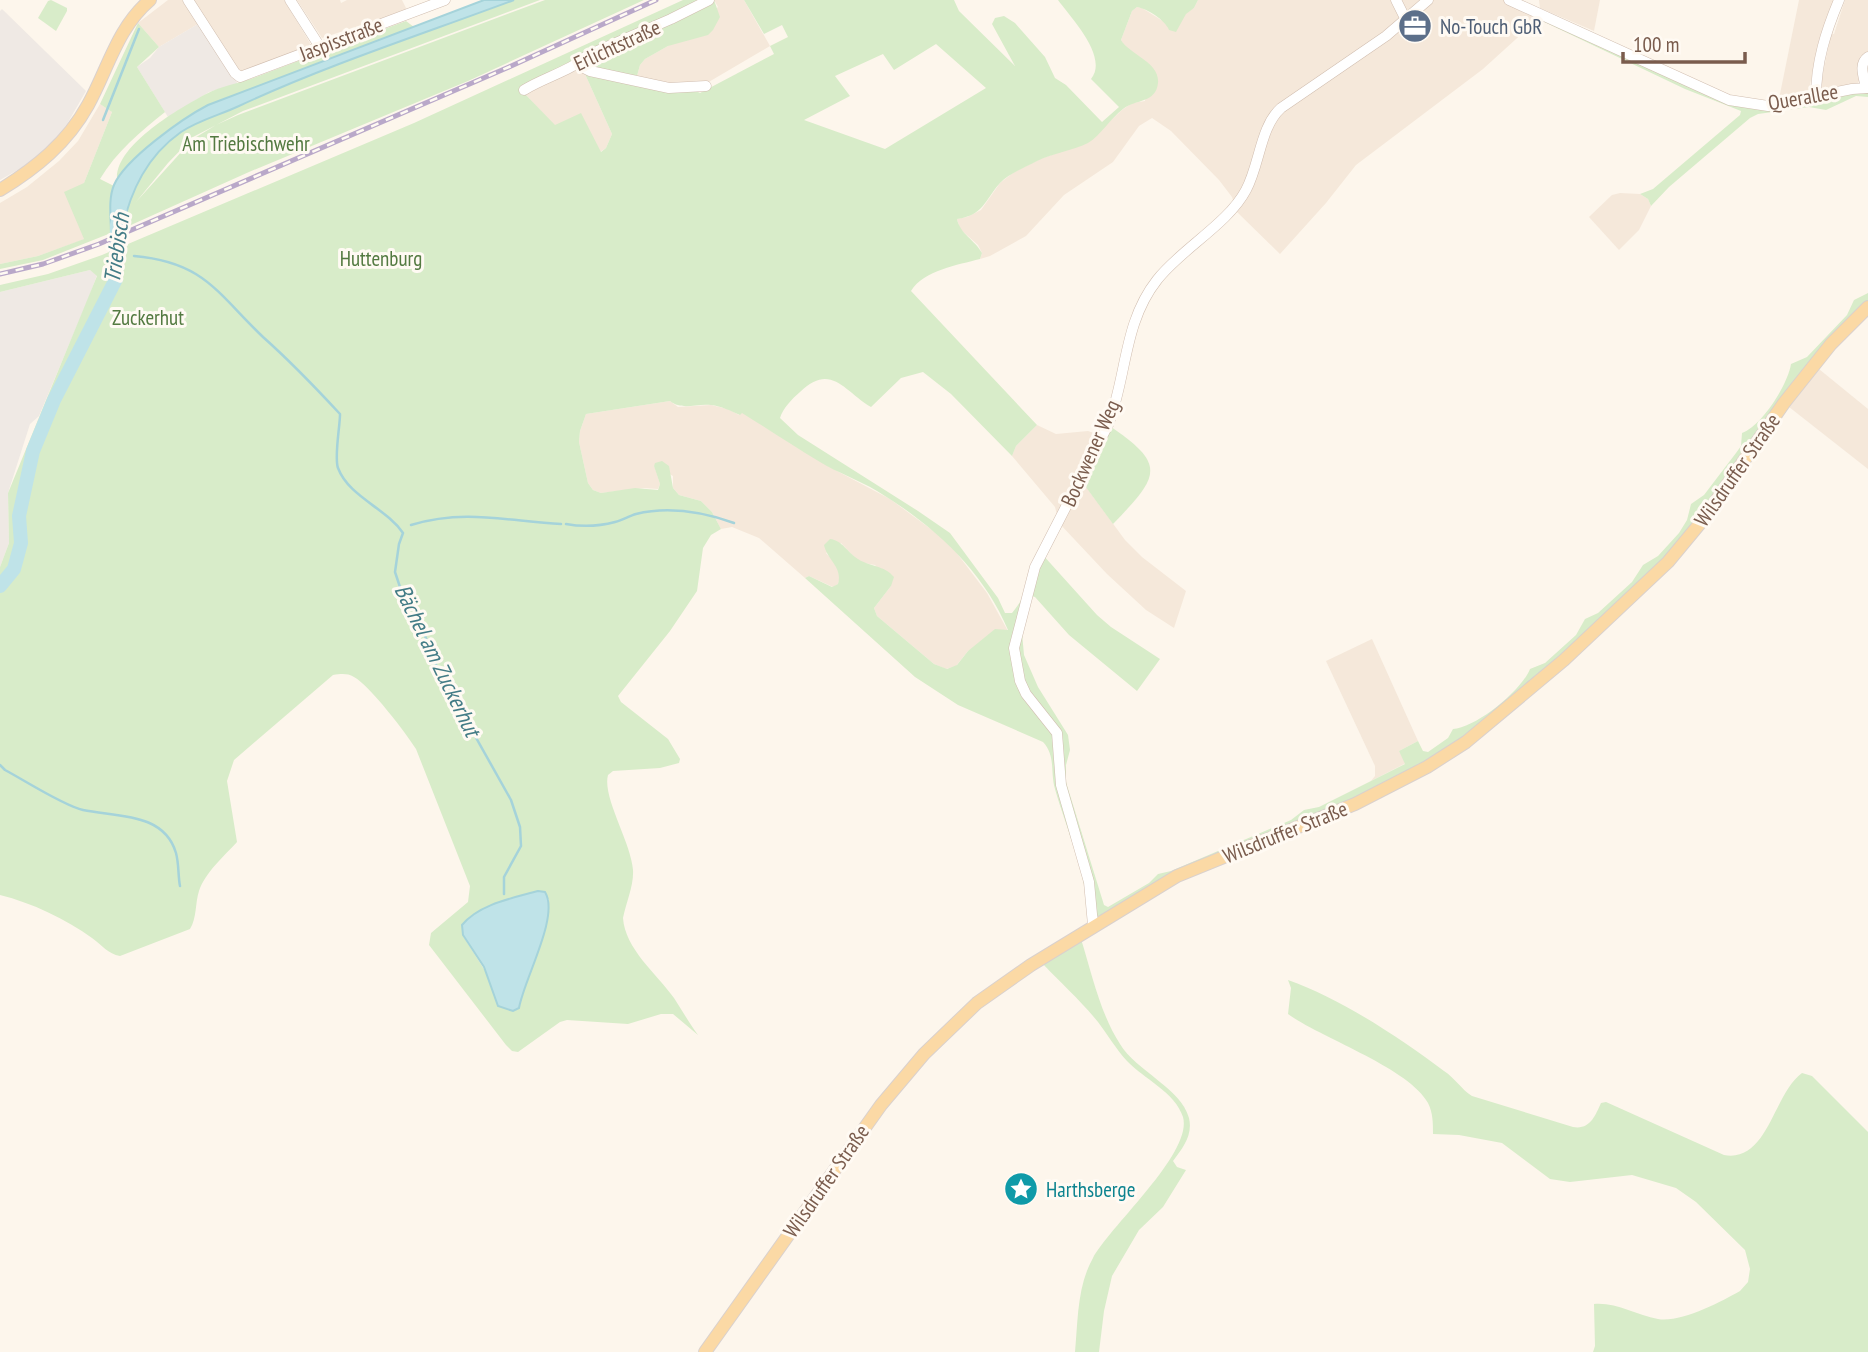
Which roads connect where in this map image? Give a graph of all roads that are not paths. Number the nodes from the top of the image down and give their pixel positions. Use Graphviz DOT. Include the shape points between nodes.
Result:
graph roads {
  1 [pos="150,0"];
  2 [pos="188,0"];
  3 [pos="290,0"];
  4 [pos="445,0"];
  5 [pos="709,0"];
  6 [pos="1396,0"];
  7 [pos="1428,0"];
  8 [pos="1509,0"];
  9 [pos="1839,0"];
  10 [pos="1406,20"];
  11 [pos="320,47"];
  12 [pos="1868,57"];
  13 [pos="578,65"];
  14 [pos="706,86"];
  15 [pos="1867,88"];
  16 [pos="524,90"];
  17 [pos="1816,97"];
  18 [pos="0,190"];
  19 [pos="1868,307"];
  20 [pos="1093,925"];
  21 [pos="707,1351"];
  1 -- 18 [label="main road" via="122,32 87,107 69,134 34,168"];
  2 -- 11 [label="street, Jaspisstraße" via="237,76"];
  3 -- 11 [label="street"];
  4 -- 11 [label="street, Jaspisstraße"];
  5 -- 13 [label="street, Erlichtstraße" via="588,55"];
  6 -- 10 [label="street"];
  7 -- 10 [label="street, Bockwener Weg"];
  8 -- 17 [label="street, Querallee" via="1729,100 1768,106"];
  9 -- 17 [label="street" via="1826,31"];
  10 -- 20 [label="street, Bockwener Weg" via="1271,117 1245,191 1157,279 1134,321 1111,417 1035,567 1014,648 1016,661 1026,694 1056,733 1061,785 1089,882"];
  12 -- 15 [label="street" via="1862,66"];
  13 -- 14 [label="street" via="669,88"];
  13 -- 16 [label="street, Erlichtstraße"];
  15 -- 17 [label="street, Querallee"];
  19 -- 20 [label="main road, Wilsdruffer Straße" via="1784,403 1668,562 1564,660 1476,734 1374,795 1177,876"];
  20 -- 21 [label="main road, Wilsdruffer Straße" via="998,986 916,1062 862,1130"];
}
